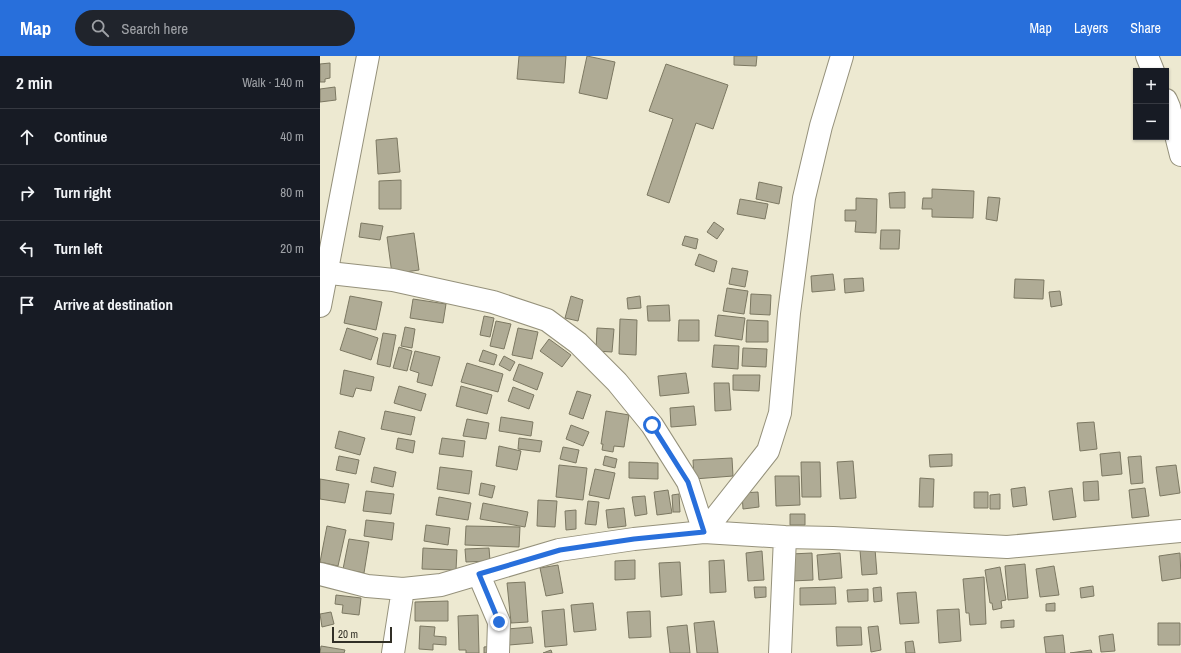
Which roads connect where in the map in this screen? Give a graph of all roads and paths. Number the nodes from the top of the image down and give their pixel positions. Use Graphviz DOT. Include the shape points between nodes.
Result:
graph roads {
  1 [pos="368,56"];
  2 [pos="842,56"];
  3 [pos="1147,56"];
  4 [pos="1152,68"];
  5 [pos="1168,104"];
  6 [pos="1181,155"];
  7 [pos="323,273"];
  8 [pos="320,306"];
  9 [pos="1181,531"];
  10 [pos="704,532"];
  11 [pos="785,537"];
  12 [pos="320,574"];
  13 [pos="479,574"];
  14 [pos="403,590"];
  15 [pos="392,653"];
  16 [pos="498,653"];
  17 [pos="780,653"];
  1 -- 7 [label="street"];
  2 -- 10 [label="street" via="821,126 804,198 789,313 780,412 768,452"];
  3 -- 4 [label="street"];
  5 -- 6 [label="street"];
  7 -- 8 [label="street"];
  7 -- 10 [label="street" via="393,280 493,302 547,320 584,349 617,382 652,425 688,482"];
  9 -- 11 [label="street" via="1007,547"];
  10 -- 11 [label="street"];
  10 -- 13 [label="street" via="560,550"];
  11 -- 17 [label="street"];
  12 -- 14 [label="street" via="367,586"];
  13 -- 14 [label="street" via="441,585"];
  13 -- 16 [label="street" via="499,622"];
  14 -- 15 [label="street"];
}
